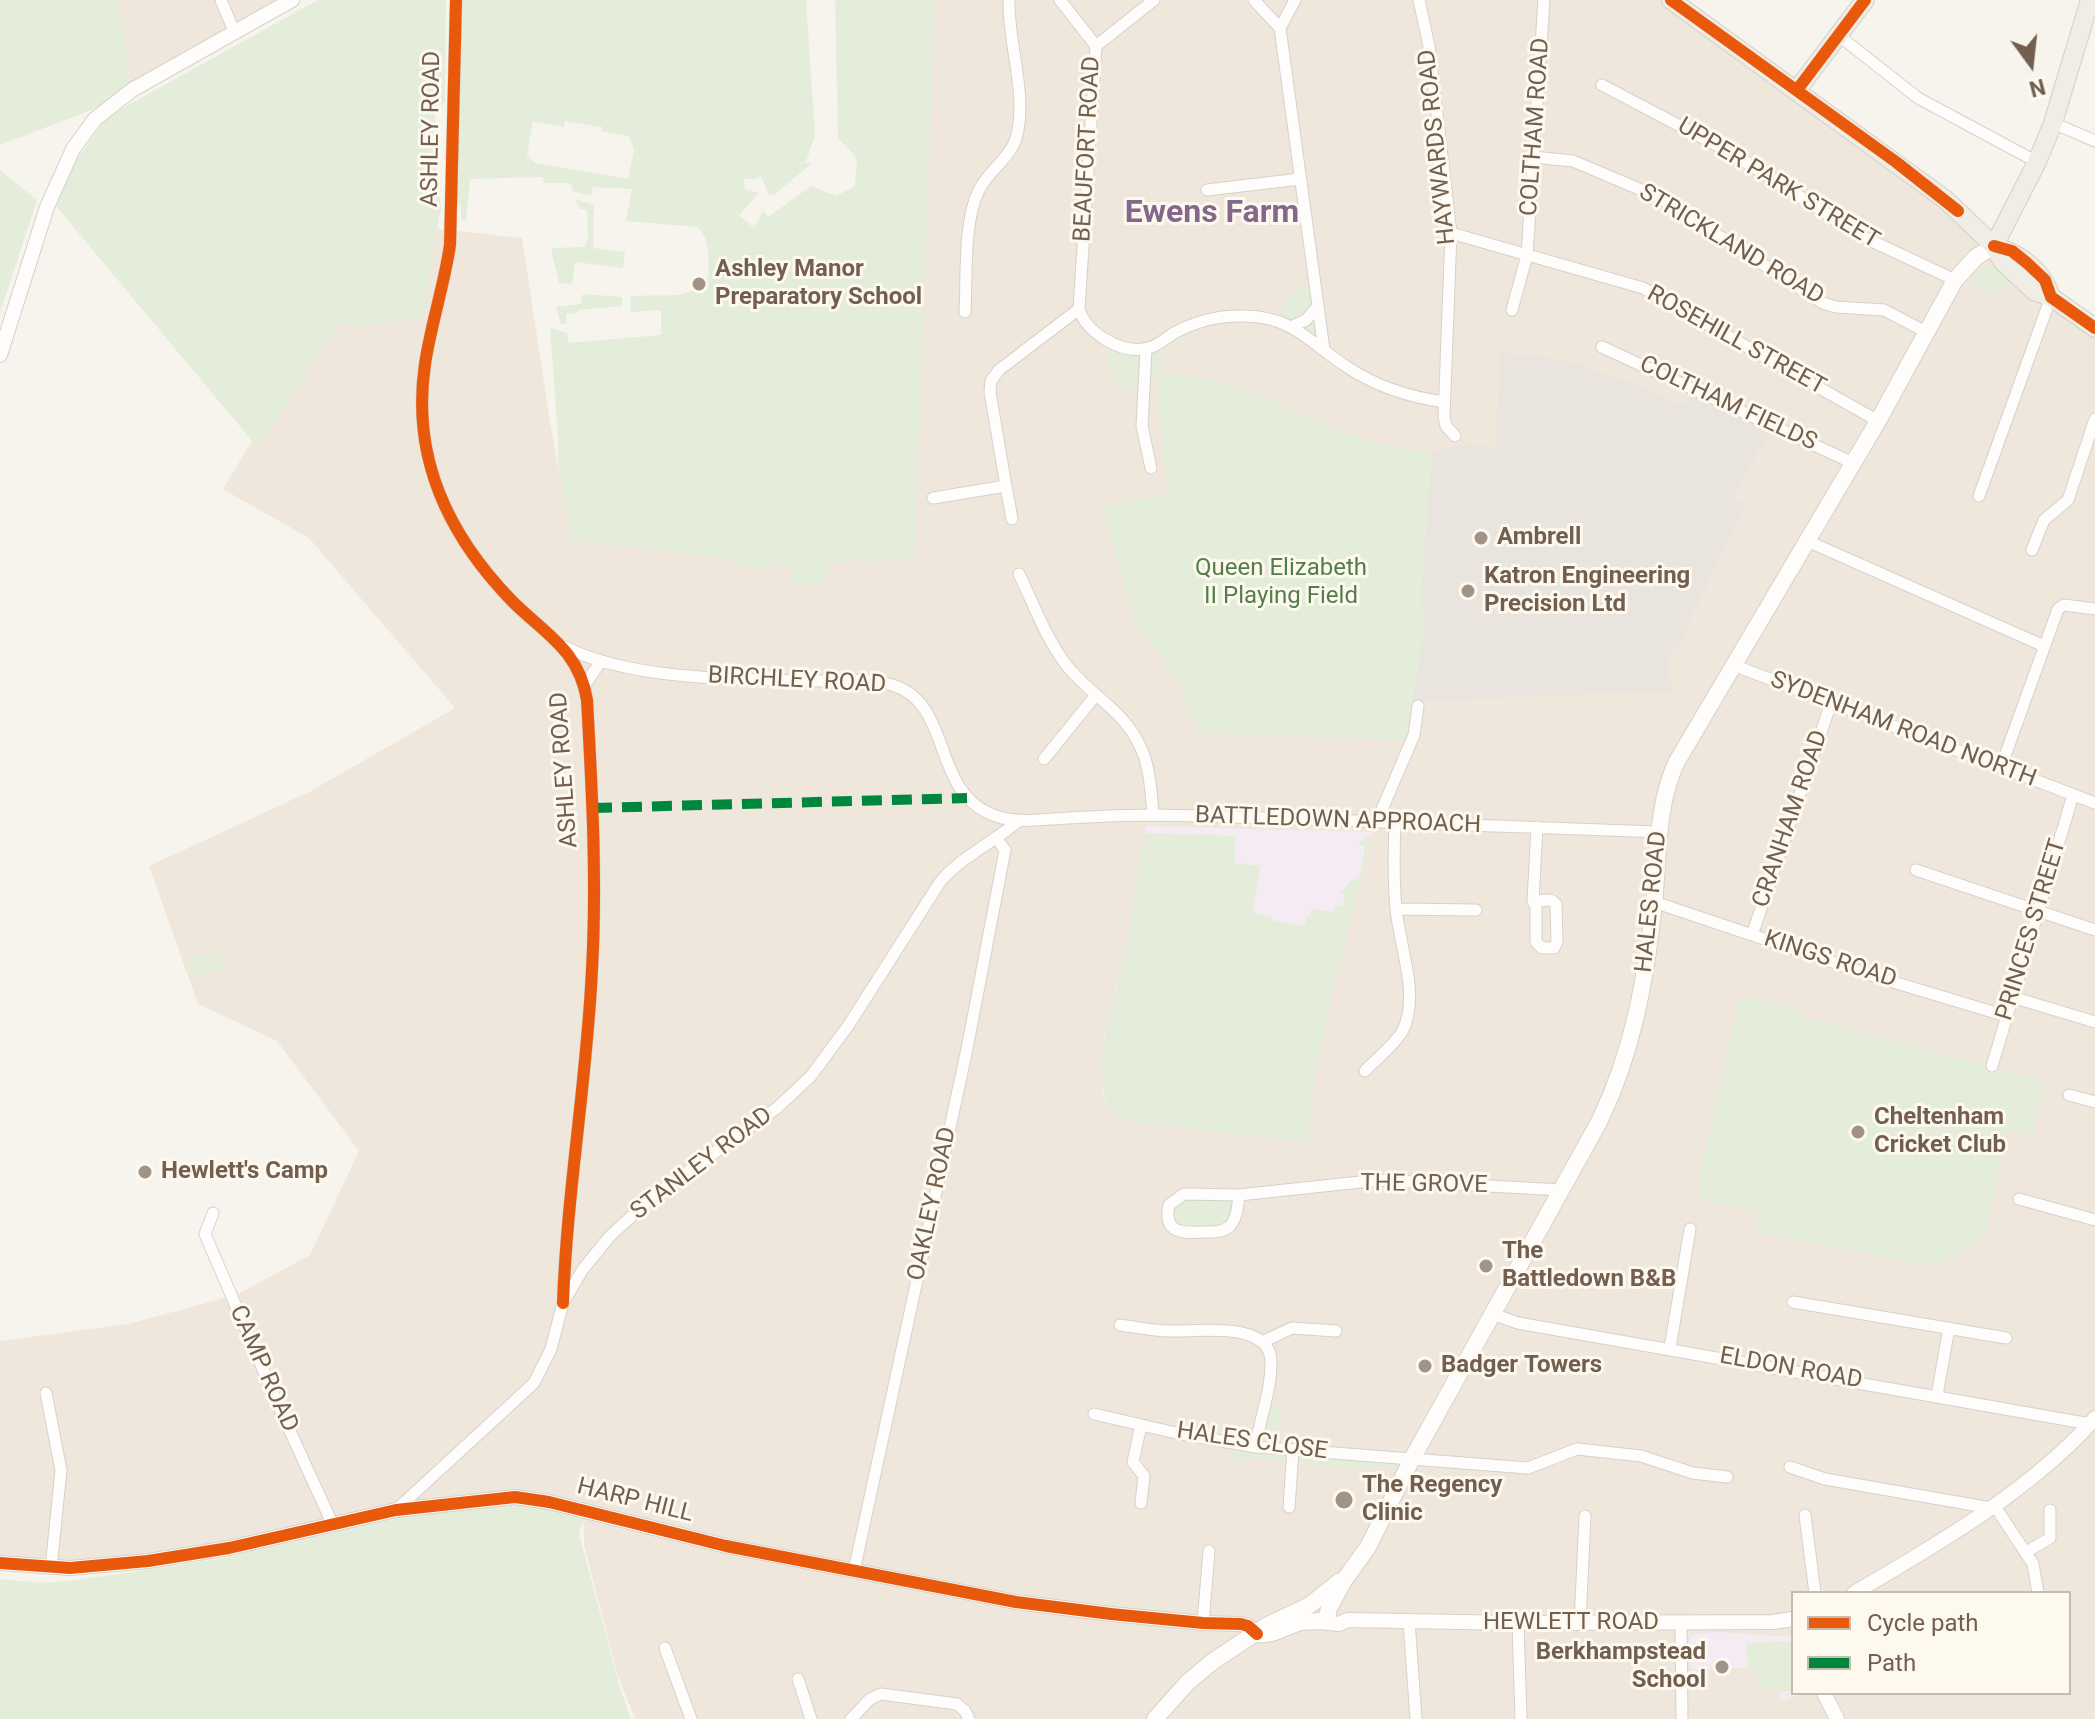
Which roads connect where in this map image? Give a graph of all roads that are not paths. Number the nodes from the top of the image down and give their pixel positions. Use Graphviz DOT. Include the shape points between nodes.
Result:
graph roads {
  1 [pos="221,0"];
  2 [pos="292,0"];
  3 [pos="456,0"];
  4 [pos="1009,0"];
  5 [pos="1060,0"];
  6 [pos="1154,0"];
  7 [pos="1254,0"];
  8 [pos="1295,0"];
  9 [pos="1419,0"];
  10 [pos="1544,0"];
  11 [pos="1671,0"];
  12 [pos="1865,0"];
  13 [pos="2090,0"];
  14 [pos="1280,28"];
  15 [pos="234,31"];
  16 [pos="1838,35"];
  17 [pos="1096,46"];
  18 [pos="1602,85"];
  19 [pos="1797,90"];
  20 [pos="2053,123"];
  21 [pos="2095,141"];
  22 [pos="1533,157"];
  23 [pos="2037,162"];
  24 [pos="1300,179"];
  25 [pos="1207,190"];
  26 [pos="1451,233"];
  27 [pos="1994,246"];
  28 [pos="1527,255"];
  29 [pos="1955,280"];
  30 [pos="2051,297"];
  31 [pos="1317,307"];
  32 [pos="1079,309"];
  33 [pos="1512,310"];
  34 [pos="965,312"];
  35 [pos="1293,326"];
  36 [pos="2095,328"];
  37 [pos="1926,332"];
  38 [pos="1602,347"];
  39 [pos="1146,349"];
  40 [pos="1324,350"];
  41 [pos="0,355"];
  42 [pos="1444,402"];
  43 [pos="2095,419"];
  44 [pos="1878,421"];
  45 [pos="1455,436"];
  46 [pos="1853,463"];
  47 [pos="1151,468"];
  48 [pos="1006,486"];
  49 [pos="1979,496"];
  50 [pos="933,498"];
  51 [pos="1012,519"];
  52 [pos="1805,540"];
  53 [pos="2032,550"];
  54 [pos="1019,574"];
  55 [pos="2095,609"];
  56 [pos="2044,646"];
  57 [pos="564,647"];
  58 [pos="601,661"];
  59 [pos="1733,665"];
  60 [pos="585,685"];
  61 [pos="1096,695"];
  62 [pos="1831,703"];
  63 [pos="1418,706"];
  64 [pos="1044,759"];
  65 [pos="2001,767"];
  66 [pos="2073,795"];
  67 [pos="2095,803"];
  68 [pos="1153,815"];
  69 [pos="1018,821"];
  70 [pos="1377,821"];
  71 [pos="1395,821"];
  72 [pos="1537,827"];
  73 [pos="1659,832"];
  74 [pos="997,839"];
  75 [pos="1916,870"];
  76 [pos="1533,901"];
  77 [pos="1654,902"];
  78 [pos="1396,909"];
  79 [pos="1476,910"];
  80 [pos="2036,911"];
  81 [pos="2095,930"];
  82 [pos="1752,935"];
  83 [pos="2012,997"];
  84 [pos="2006,1016"];
  85 [pos="2095,1022"];
  86 [pos="1992,1066"];
  87 [pos="1365,1071"];
  88 [pos="2069,1095"];
  89 [pos="2095,1102"];
  90 [pos="1562,1190"];
  91 [pos="1239,1195"];
  92 [pos="2019,1199"];
  93 [pos="213,1213"];
  94 [pos="2095,1220"];
  95 [pos="1690,1229"];
  96 [pos="564,1268"];
  97 [pos="581,1273"];
  98 [pos="1793,1302"];
  99 [pos="563,1303"];
  100 [pos="1135,1313"];
  101 [pos="1492,1314"];
  102 [pos="1120,1325"];
  103 [pos="1133,1327"];
  104 [pos="1949,1328"];
  105 [pos="1336,1331"];
  106 [pos="2006,1338"];
  107 [pos="1262,1342"];
  108 [pos="1670,1348"];
  109 [pos="46,1393"];
  110 [pos="1937,1395"];
  111 [pos="1094,1414"];
  112 [pos="2092,1421"];
  113 [pos="1141,1425"];
  114 [pos="1256,1447"];
  115 [pos="1293,1450"];
  116 [pos="1412,1459"];
  117 [pos="1790,1467"];
  118 [pos="1727,1477"];
  119 [pos="1141,1503"];
  120 [pos="1289,1507"];
  121 [pos="1992,1507"];
  122 [pos="396,1510"];
  123 [pos="2050,1510"];
  124 [pos="1805,1515"];
  125 [pos="1585,1516"];
  126 [pos="332,1523"];
  127 [pos="1209,1551"];
  128 [pos="2026,1552"];
  129 [pos="0,1563"];
  130 [pos="51,1568"];
  131 [pos="854,1571"];
  132 [pos="1815,1591"];
  133 [pos="1857,1591"];
  134 [pos="2038,1591"];
  135 [pos="1320,1611"];
  136 [pos="1791,1619"];
  137 [pos="1409,1621"];
  138 [pos="1203,1623"];
  139 [pos="1518,1623"];
  140 [pos="1580,1623"];
  141 [pos="1681,1623"];
  142 [pos="1257,1634"];
  143 [pos="665,1648"];
  144 [pos="798,1679"];
  145 [pos="1825,1695"];
  146 [pos="691,1719"];
  147 [pos="811,1719"];
  148 [pos="851,1719"];
  149 [pos="969,1719"];
  150 [pos="1155,1719"];
  151 [pos="1416,1719"];
  152 [pos="1521,1719"];
  153 [pos="1682,1719"];
  154 [pos="1837,1719"];
  1 -- 15 [label="street"];
  2 -- 15 [label="street"];
  3 -- 57 [label="street, ASHLEY ROAD" via="451,231 423,377 425,448 436,489 464,541 508,597"];
  4 -- 34 [label="street" via="1018,130 972,207"];
  5 -- 17 [label="street, BEAUFORT ROAD"];
  6 -- 17 [label="street"];
  7 -- 14 [label="street"];
  8 -- 14 [label="street"];
  9 -- 26 [label="street, HAYWARDS ROAD"];
  10 -- 22 [label="street, COLTHAM ROAD"];
  11 -- 19 [label="highway"];
  12 -- 16 [label="highway"];
  13 -- 20 [label="highway"];
  14 -- 24 [label="street"];
  15 -- 41 [label="street" via="132,90 84,133 47,207"];
  16 -- 19 [label="highway"];
  16 -- 23 [label="street" via="1918,98"];
  17 -- 32 [label="street, BEAUFORT ROAD"];
  18 -- 29 [label="street, UPPER PARK STREET" via="1735,155 1861,236"];
  19 -- 27 [label="highway" via="1946,200"];
  20 -- 21 [label="street"];
  20 -- 23 [label="highway"];
  22 -- 28 [label="street, COLTHAM ROAD"];
  22 -- 37 [label="street, STRICKLAND ROAD" via="1573,161 1658,197 1823,303 1884,310"];
  23 -- 27 [label="highway"];
  24 -- 25 [label="street"];
  24 -- 31 [label="street"];
  26 -- 28 [label="street, ROSEHILL STREET"];
  26 -- 42 [label="street, HAYWARDS ROAD"];
  27 -- 29 [label="main road, HALES ROAD"];
  27 -- 30 [label="highway" via="2034,291"];
  28 -- 33 [label="street, COLTHAM ROAD"];
  28 -- 44 [label="street, ROSEHILL STREET" via="1643,288"];
  29 -- 37 [label="main road, HALES ROAD"];
  30 -- 36 [label="highway"];
  30 -- 49 [label="street"];
  31 -- 35 [label="street"];
  31 -- 40 [label="street"];
  32 -- 39 [label="street" via="1096,334 1127,348"];
  32 -- 48 [label="street" via="991,381"];
  35 -- 39 [label="street" via="1255,316 1219,317 1186,327"];
  35 -- 40 [label="street"];
  37 -- 44 [label="main road, HALES ROAD"];
  38 -- 46 [label="street, COLTHAM FIELDS"];
  39 -- 47 [label="street" via="1142,426"];
  40 -- 42 [label="street" via="1383,386"];
  42 -- 45 [label="street, HAYWARDS ROAD" via="1445,421"];
  43 -- 53 [label="street" via="2068,500 2044,520"];
  44 -- 46 [label="main road, HALES ROAD"];
  46 -- 52 [label="main road, HALES ROAD"];
  48 -- 50 [label="street"];
  48 -- 51 [label="street"];
  52 -- 56 [label="street"];
  52 -- 59 [label="main road, HALES ROAD"];
  54 -- 61 [label="street" via="1059,654"];
  55 -- 56 [label="street" via="2060,607"];
  56 -- 65 [label="street"];
  57 -- 58 [label="street, BIRCHLEY ROAD"];
  57 -- 60 [label="street, ASHLEY ROAD"];
  58 -- 60 [label="street"];
  58 -- 69 [label="street, BIRCHLEY ROAD" via="686,674 900,687 926,711 962,793 990,814"];
  59 -- 62 [label="street, SYDENHAM ROAD NORTH"];
  59 -- 73 [label="main road, HALES ROAD" via="1676,763"];
  60 -- 96 [label="street, ASHLEY ROAD" via="594,868 592,970"];
  61 -- 64 [label="street"];
  61 -- 68 [label="street" via="1138,739 1150,774"];
  62 -- 65 [label="street, SYDENHAM ROAD NORTH"];
  62 -- 82 [label="street, CRANHAM ROAD"];
  63 -- 70 [label="street" via="1414,735"];
  65 -- 66 [label="street, SYDENHAM ROAD NORTH"];
  66 -- 67 [label="street, SYDENHAM ROAD NORTH"];
  66 -- 80 [label="street, PRINCES STREET"];
  68 -- 69 [label="street, BATTLEDOWN APPROACH"];
  68 -- 70 [label="street, BATTLEDOWN APPROACH"];
  69 -- 74 [label="street, STANLEY ROAD"];
  70 -- 71 [label="street, BATTLEDOWN APPROACH"];
  71 -- 72 [label="street, BATTLEDOWN APPROACH"];
  71 -- 78 [label="street"];
  72 -- 73 [label="street, BATTLEDOWN APPROACH"];
  72 -- 76 [label="street"];
  73 -- 77 [label="main road, HALES ROAD"];
  74 -- 97 [label="street, STANLEY ROAD" via="967,856 940,882 811,1076 777,1108 631,1215"];
  74 -- 131 [label="street, OAKLEY ROAD" via="1005,850 970,1036"];
  75 -- 80 [label="street"];
  77 -- 82 [label="street, KINGS ROAD"];
  77 -- 90 [label="main road, HALES ROAD" via="1642,993 1626,1056 1607,1106"];
  78 -- 79 [label="street"];
  78 -- 87 [label="street" via="1409,973 1407,1016 1398,1037"];
  80 -- 81 [label="street"];
  80 -- 83 [label="street, PRINCES STREET"];
  82 -- 84 [label="street, KINGS ROAD"];
  83 -- 84 [label="street, PRINCES STREET"];
  83 -- 85 [label="street"];
  84 -- 86 [label="street, PRINCES STREET"];
  88 -- 89 [label="street"];
  90 -- 91 [label="street, THE GROVE" via="1379,1180"];
  90 -- 101 [label="main road, HALES ROAD"];
  91 -- 91 [label="street, THE GROVE" via="1180,1195 1169,1205 1169,1221 1183,1233 1222,1231 1234,1220"];
  92 -- 94 [label="street"];
  93 -- 126 [label="street, CAMP ROAD" via="205,1234"];
  95 -- 108 [label="street"];
  96 -- 97 [label="street"];
  96 -- 99 [label="street, ASHLEY ROAD"];
  97 -- 99 [label="street, STANLEY ROAD"];
  98 -- 104 [label="street"];
  99 -- 122 [label="street, STANLEY ROAD" via="551,1349 534,1383"];
  100 -- 103 [label="street"];
  101 -- 108 [label="street, ELDON ROAD"];
  101 -- 116 [label="main road, HALES ROAD"];
  102 -- 103 [label="street"];
  103 -- 107 [label="street" via="1236,1332"];
  104 -- 106 [label="street"];
  104 -- 110 [label="street"];
  105 -- 107 [label="street" via="1292,1328"];
  107 -- 114 [label="street" via="1271,1360"];
  108 -- 110 [label="street, ELDON ROAD"];
  109 -- 130 [label="street" via="61,1470"];
  110 -- 112 [label="street, ELDON ROAD"];
  111 -- 113 [label="street, HALES CLOSE"];
  112 -- 121 [label="street"];
  113 -- 114 [label="street, HALES CLOSE"];
  113 -- 119 [label="street" via="1133,1462 1145,1478"];
  114 -- 115 [label="street, HALES CLOSE"];
  115 -- 116 [label="street, HALES CLOSE"];
  115 -- 120 [label="street"];
  116 -- 118 [label="street, HALES CLOSE" via="1528,1468 1577,1449 1641,1456 1693,1473"];
  116 -- 135 [label="main road, HALES ROAD" via="1368,1547"];
  117 -- 121 [label="street" via="1825,1479"];
  121 -- 128 [label="street"];
  121 -- 133 [label="street"];
  122 -- 126 [label="street, HARP HILL"];
  122 -- 131 [label="street, HARP HILL" via="526,1498"];
  123 -- 128 [label="street" via="2050,1538"];
  124 -- 132 [label="street"];
  125 -- 140 [label="street"];
  126 -- 130 [label="street, HARP HILL" via="189,1555"];
  127 -- 138 [label="street"];
  128 -- 134 [label="street"];
  129 -- 130 [label="street, HARP HILL"];
  131 -- 138 [label="street, HARP HILL" via="1016,1602"];
  135 -- 137 [label="street, HEWLETT ROAD" via="1348,1620"];
  135 -- 142 [label="main road" via="1266,1626"];
  136 -- 141 [label="street, HEWLETT ROAD"];
  137 -- 139 [label="street, HEWLETT ROAD"];
  137 -- 151 [label="street"];
  138 -- 142 [label="street, HARP HILL" via="1241,1624"];
  139 -- 140 [label="street, HEWLETT ROAD"];
  139 -- 152 [label="street"];
  140 -- 141 [label="street, HEWLETT ROAD"];
  141 -- 153 [label="street"];
  142 -- 150 [label="main road" via="1199,1672"];
  143 -- 146 [label="street"];
  144 -- 147 [label="street"];
  145 -- 154 [label="street"];
  148 -- 149 [label="street" via="881,1694 957,1704"];
}
